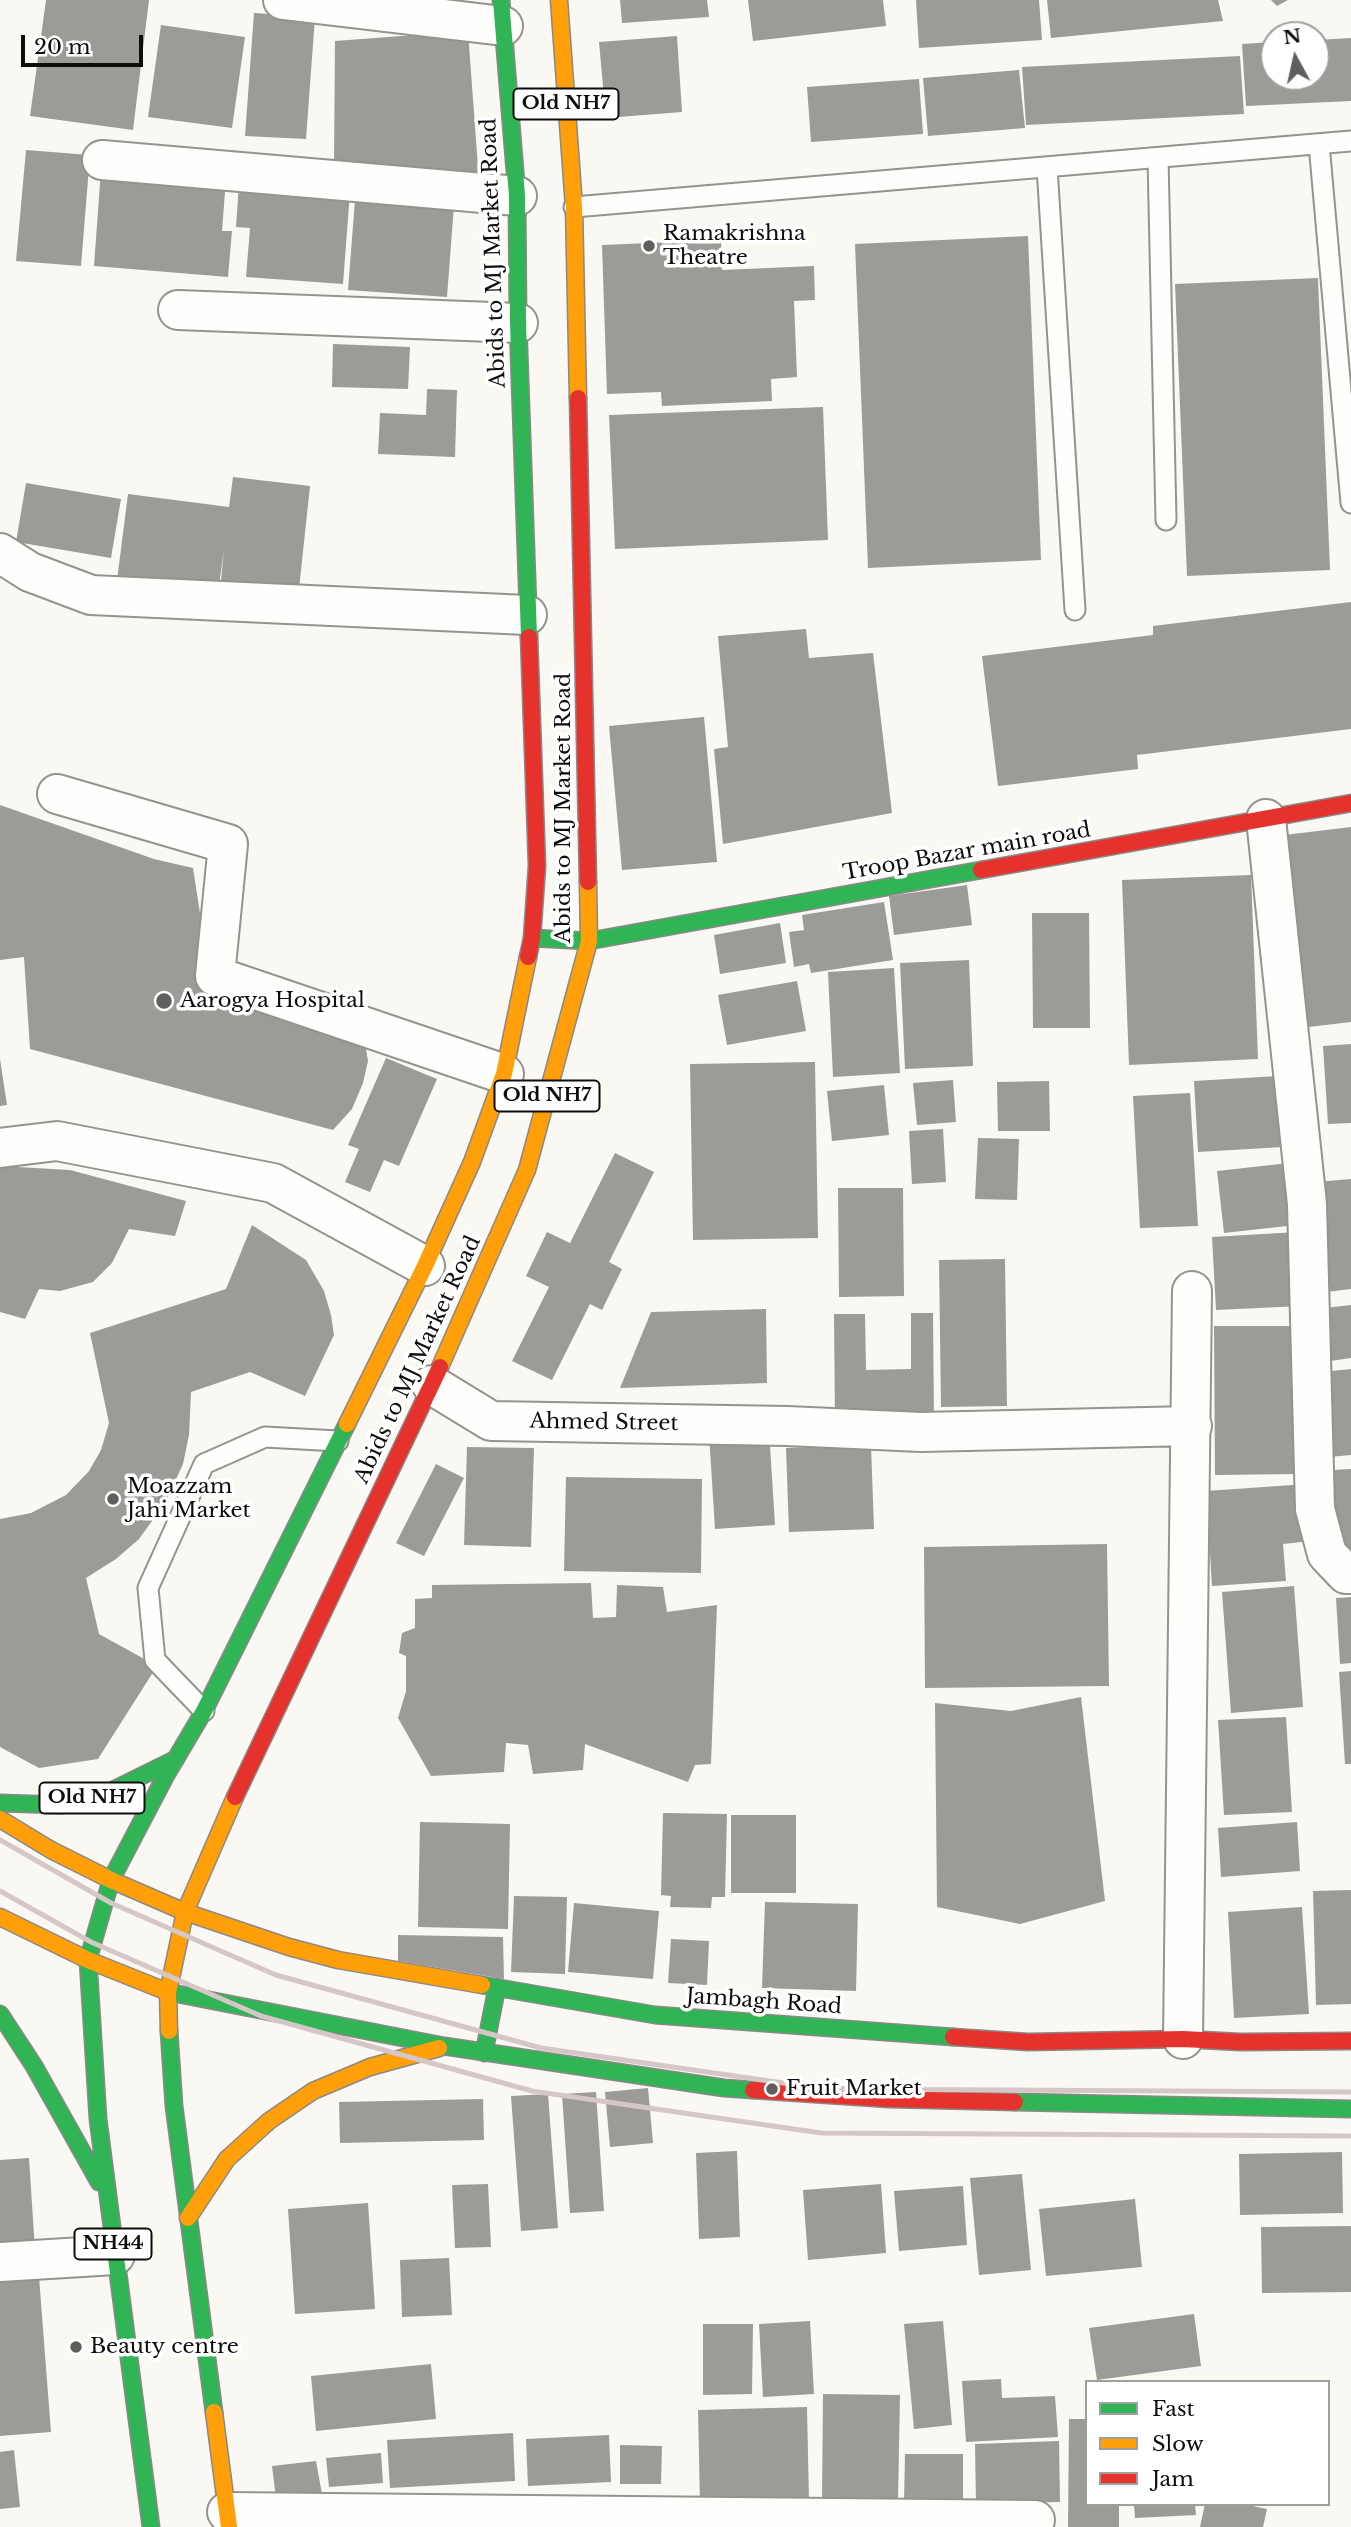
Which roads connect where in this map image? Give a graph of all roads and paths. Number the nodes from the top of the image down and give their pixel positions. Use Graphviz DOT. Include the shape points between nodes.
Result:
graph roads {
  1 [pos="283,0"];
  2 [pos="559,0"];
  3 [pos="502,13"];
  4 [pos="1351,141"];
  5 [pos="1319,144"];
  6 [pos="1158,158"];
  7 [pos="102,160"];
  8 [pos="1047,167"];
  9 [pos="517,196"];
  10 [pos="574,207"];
  11 [pos="178,310"];
  12 [pos="518,323"];
  13 [pos="1351,503"];
  14 [pos="1166,520"];
  15 [pos="0,553"];
  16 [pos="1075,610"];
  17 [pos="527,615"];
  18 [pos="57,794"];
  19 [pos="1351,803"];
  20 [pos="1266,819"];
  21 [pos="532,938"];
  22 [pos="589,941"];
  23 [pos="504,1074"];
  24 [pos="0,1148"];
  25 [pos="425,1266"];
  26 [pos="1192,1291"];
  27 [pos="432,1385"];
  28 [pos="1192,1426"];
  29 [pos="338,1441"];
  30 [pos="1351,1574"];
  31 [pos="205,1711"];
  32 [pos="176,1759"];
  33 [pos="0,1803"];
  34 [pos="0,1819"];
  35 [pos="111,1880"];
  36 [pos="185,1912"];
  37 [pos="0,1917"];
  38 [pos="88,1960"];
  39 [pos="497,1987"];
  40 [pos="168,1992"];
  41 [pos="0,2014"];
  42 [pos="1183,2039"];
  43 [pos="1351,2041"];
  44 [pos="444,2046"];
  45 [pos="484,2053"];
  46 [pos="1351,2109"];
  47 [pos="108,2199"];
  48 [pos="188,2218"];
  49 [pos="115,2255"];
  50 [pos="0,2262"];
  51 [pos="228,2520"];
  52 [pos="1035,2520"];
  53 [pos="151,2527"];
  1 -- 3 [label="street"];
  2 -- 10 [label="main road, Abids to MJ Market Road / Old NH7"];
  3 -- 9 [label="main road, Abids to MJ Market Road / Old NH7"];
  4 -- 5 [label="lane"];
  5 -- 6 [label="lane"];
  5 -- 13 [label="lane"];
  6 -- 8 [label="lane"];
  6 -- 14 [label="lane"];
  7 -- 9 [label="street"];
  8 -- 10 [label="lane"];
  8 -- 16 [label="lane"];
  9 -- 12 [label="main road, Abids to MJ Market Road / Old NH7"];
  10 -- 22 [label="main road, Abids to MJ Market Road / Old NH7"];
  11 -- 12 [label="street"];
  12 -- 17 [label="main road, Abids to MJ Market Road / Old NH7"];
  15 -- 17 [label="street" via="30,572 91,595"];
  17 -- 21 [label="main road, Abids to MJ Market Road / Old NH7" via="537,866"];
  18 -- 23 [label="street" via="228,844 215,976"];
  19 -- 20 [label="main road, Troop Bazar main road"];
  20 -- 22 [label="main road, Troop Bazar main road"];
  20 -- 30 [label="street" via="1307,1204 1315,1509 1327,1554"];
  21 -- 22 [label="main road, Troop Bazar main road"];
  21 -- 23 [label="main road, Abids to MJ Market Road / Old NH7"];
  22 -- 27 [label="main road, Abids to MJ Market Road / Old NH7" via="527,1170"];
  23 -- 25 [label="main road, Abids to MJ Market Road / Old NH7" via="472,1162"];
  24 -- 25 [label="street" via="57,1141 273,1183"];
  25 -- 29 [label="main road, Abids to MJ Market Road / Old NH7"];
  26 -- 28 [label="street"];
  27 -- 28 [label="street, Ahmed Street" via="491,1421 921,1432"];
  27 -- 36 [label="main road, Abids to MJ Market Road / Old NH7" via="227,1813"];
  28 -- 42 [label="street"];
  29 -- 31 [label="main road, Abids to MJ Market Road / Old NH7"];
  29 -- 31 [label="lane" via="265,1437 204,1464 148,1588 155,1660"];
  31 -- 32 [label="main road, Abids to MJ Market Road / Old NH7"];
  32 -- 33 [label="main road, Old NH7" via="101,1796 61,1805"];
  32 -- 35 [label="main road, Abids to MJ Market Road / Old NH7"];
  34 -- 35 [label="main road, Jambagh Road"];
  35 -- 36 [label="main road, Jambagh Road"];
  35 -- 38 [label="main road, Old NH7"];
  36 -- 39 [label="main road, Jambagh Road" via="338,1960"];
  36 -- 40 [label="main road, Abids to MJ Market Road"];
  37 -- 38 [label="main road"];
  38 -- 40 [label="main road"];
  38 -- 47 [label="main road, NH44" via="94,2076"];
  39 -- 42 [label="main road, Jambagh Road" via="655,2015 1028,2042"];
  39 -- 45 [label="main road"];
  40 -- 44 [label="main road"];
  40 -- 48 [label="main road, Abids to MJ Market Road" via="174,2106"];
  41 -- 47 [label="main road"];
  42 -- 43 [label="main road, Jambagh Road"];
  44 -- 45 [label="main road"];
  44 -- 48 [label="main road" via="370,2067 313,2091 269,2121 227,2159"];
  45 -- 46 [label="main road" via="724,2088 875,2098"];
  47 -- 49 [label="main road, NH44"];
  48 -- 51 [label="main road, Abids to MJ Market Road"];
  49 -- 50 [label="street"];
  49 -- 53 [label="main road, NH44"];
  51 -- 52 [label="street"];
}
